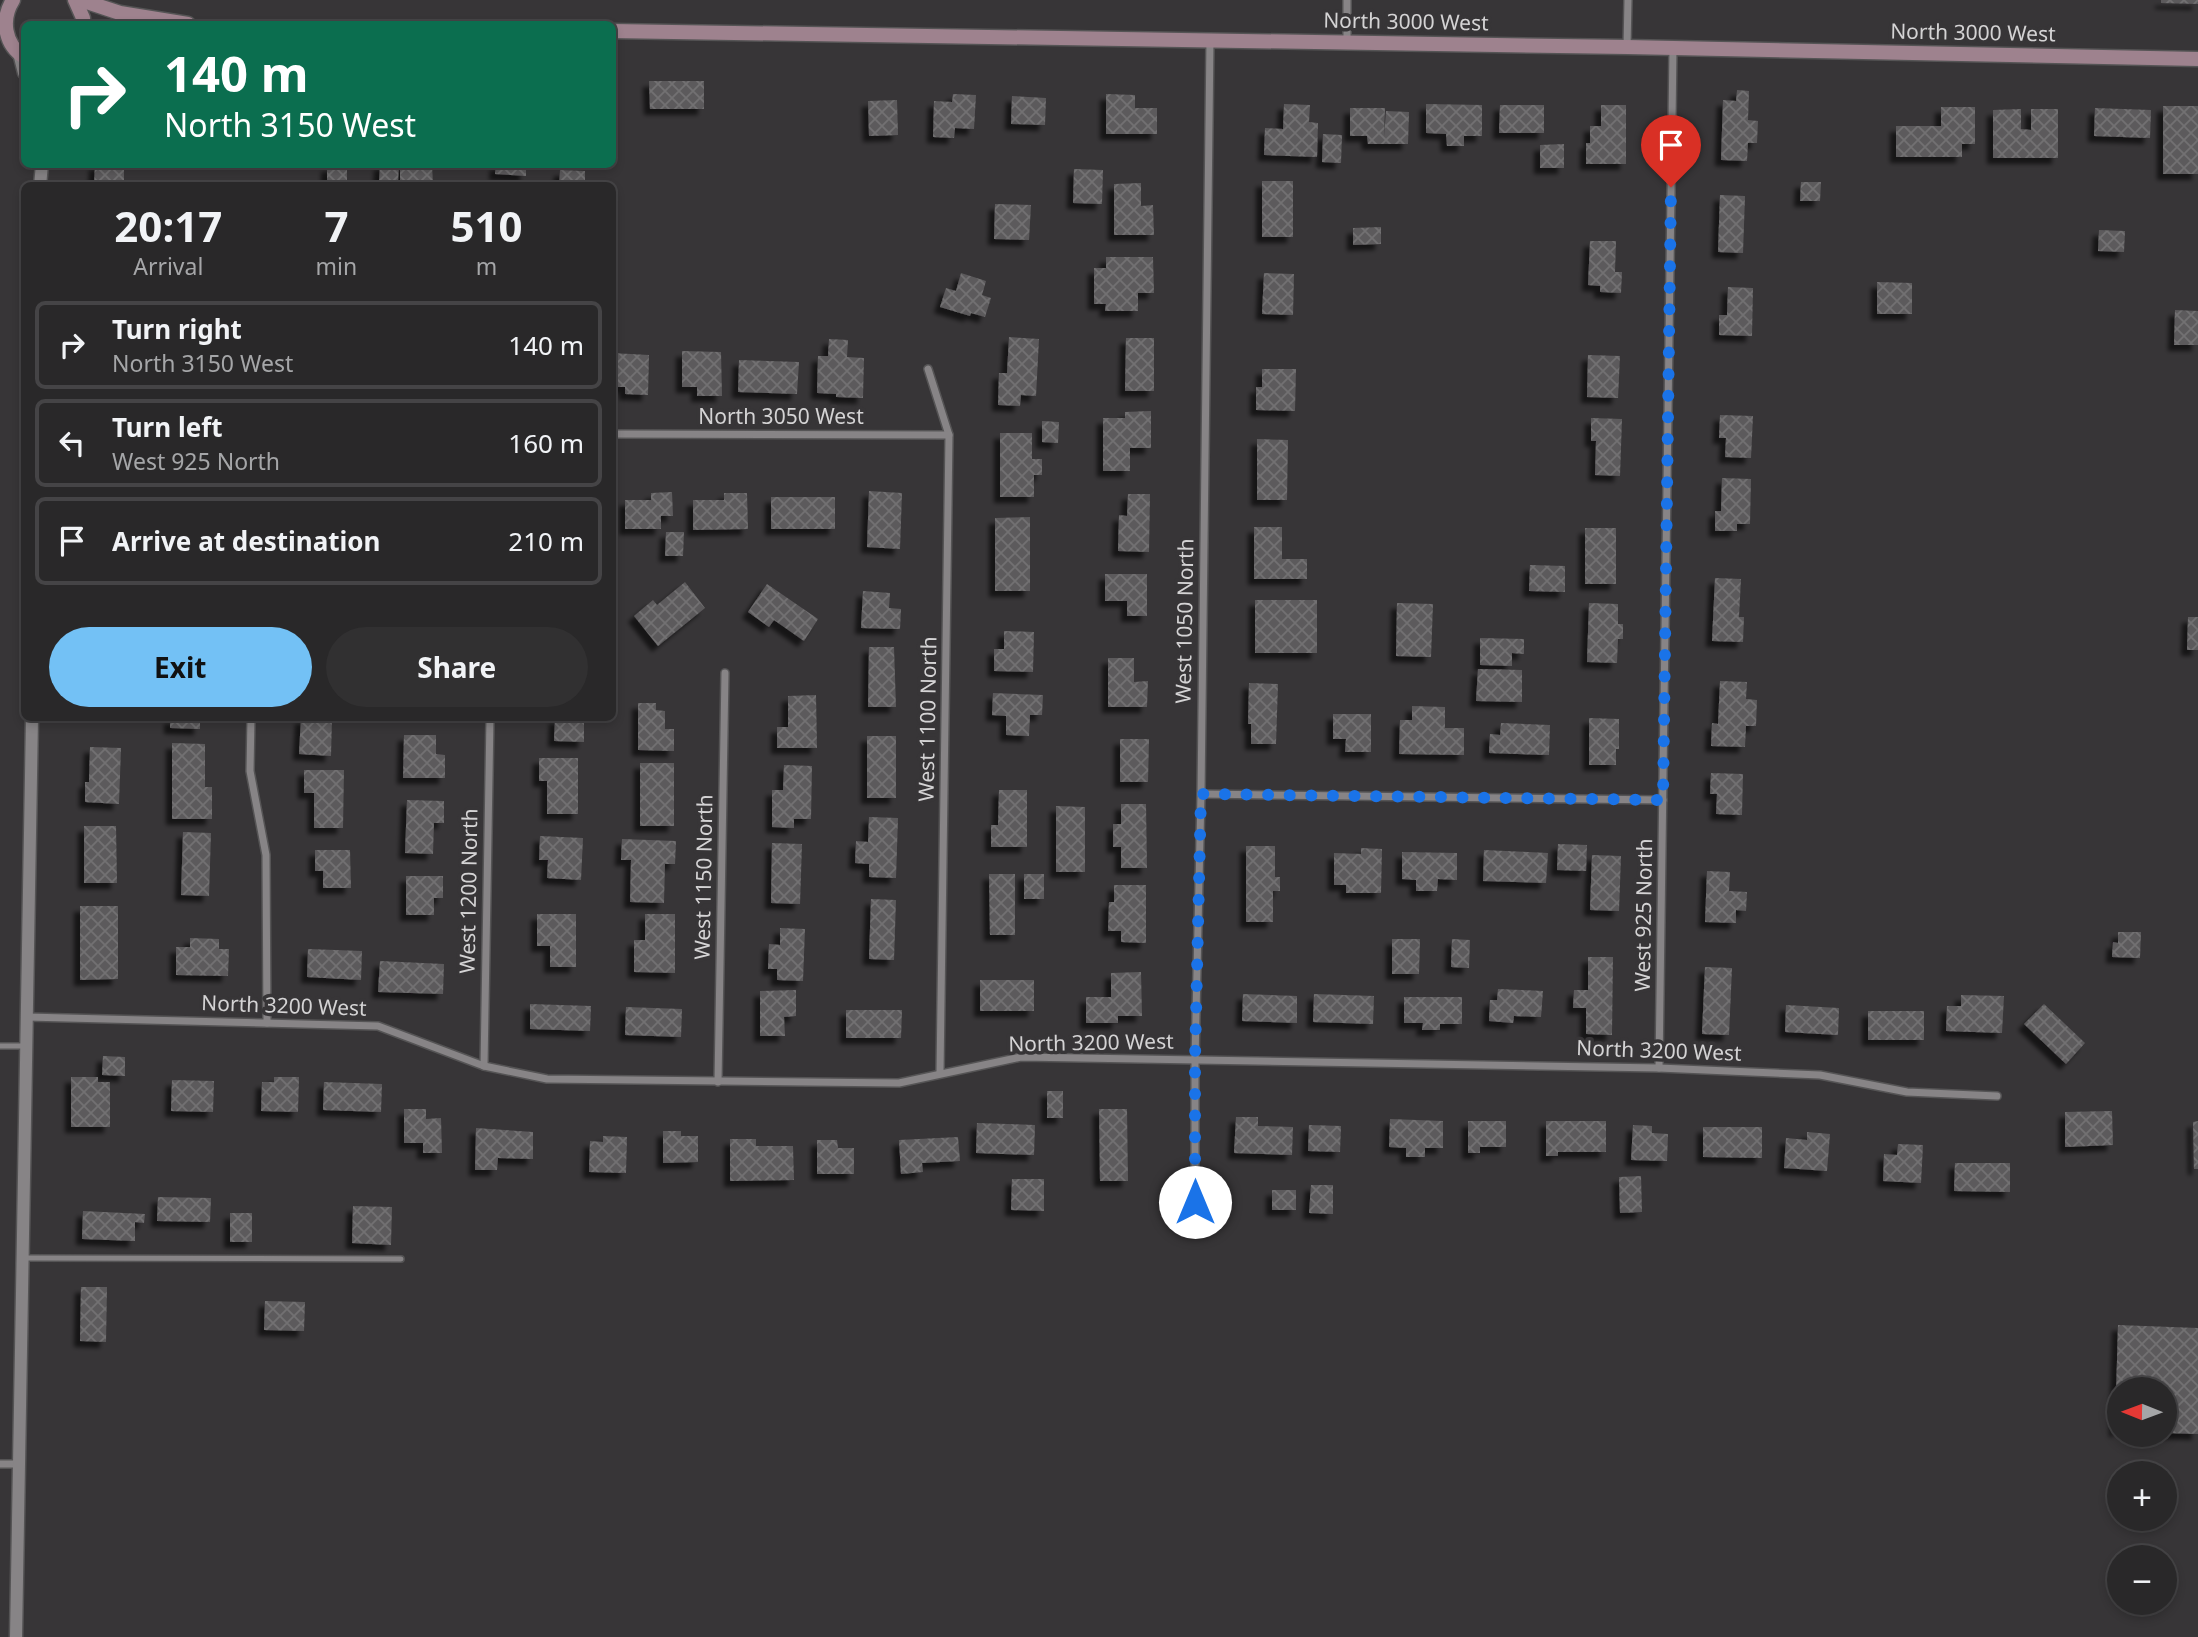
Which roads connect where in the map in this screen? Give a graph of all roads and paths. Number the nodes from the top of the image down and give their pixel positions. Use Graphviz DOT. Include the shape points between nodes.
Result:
graph roads {
  1 [pos="13,0"];
  2 [pos="75,0"];
  3 [pos="81,0"];
  4 [pos="1347,0"];
  5 [pos="1628,0"];
  6 [pos="82,21"];
  7 [pos="169,21"];
  8 [pos="616,31"];
  9 [pos="1210,40"];
  10 [pos="1347,42"];
  11 [pos="0,44"];
  12 [pos="1627,47"];
  13 [pos="1673,48"];
  14 [pos="20,53"];
  15 [pos="2198,59"];
  16 [pos="928,369"];
  17 [pos="616,435"];
  18 [pos="949,435"];
  19 [pos="725,673"];
  20 [pos="32,721"];
  21 [pos="251,721"];
  22 [pos="490,721"];
  23 [pos="1201,794"];
  24 [pos="1663,800"];
  25 [pos="27,1017"];
  26 [pos="267,1023"];
  27 [pos="0,1046"];
  28 [pos="26,1046"];
  29 [pos="1195,1060"];
  30 [pos="484,1066"];
  31 [pos="1659,1068"];
  32 [pos="940,1073"];
  33 [pos="718,1083"];
  34 [pos="1997,1096"];
  35 [pos="1195,1202"];
  36 [pos="23,1258"];
  37 [pos="401,1259"];
  38 [pos="0,1464"];
  39 [pos="19,1464"];
  40 [pos="16,1637"];
  1 -- 14 [label="main road" via="5,30"];
  2 -- 6 [label="main road"];
  3 -- 7 [label="main road" via="120,13"];
  4 -- 10 [label="street"];
  5 -- 12 [label="street"];
  8 -- 9 [label="main road, North 3000 West"];
  9 -- 10 [label="main road, North 3000 West"];
  9 -- 23 [label="street, West 1050 North"];
  10 -- 12 [label="main road, North 3000 West"];
  11 -- 14 [label="main road"];
  12 -- 13 [label="main road, North 3000 West"];
  13 -- 15 [label="main road, North 3000 West"];
  13 -- 24 [label="street, West 925 North"];
  16 -- 18 [label="street, West 1100 North"];
  17 -- 18 [label="street, North 3050 West"];
  18 -- 32 [label="street, West 1100 North"];
  19 -- 33 [label="street, West 1150 North"];
  20 -- 25 [label="street"];
  21 -- 26 [label="street" via="250,771 266,855"];
  22 -- 30 [label="street, West 1200 North"];
  23 -- 24 [label="street"];
  23 -- 29 [label="street, West 1050 North"];
  24 -- 31 [label="street, West 925 North"];
  25 -- 26 [label="street, North 3200 West"];
  25 -- 28 [label="street"];
  26 -- 30 [label="street, North 3200 West" via="378,1026"];
  27 -- 28 [label="lane"];
  28 -- 36 [label="street"];
  29 -- 31 [label="street, North 3200 West"];
  29 -- 32 [label="street, North 3200 West" via="1021,1057"];
  29 -- 35 [label="street, West 1050 North"];
  30 -- 33 [label="street, North 3200 West" via="547,1080"];
  31 -- 34 [label="street, North 3200 West" via="1820,1074 1907,1092"];
  32 -- 33 [label="street, North 3200 West" via="899,1083"];
  36 -- 37 [label="lane"];
  36 -- 39 [label="street"];
  38 -- 39 [label="street"];
  39 -- 40 [label="street"];
}
